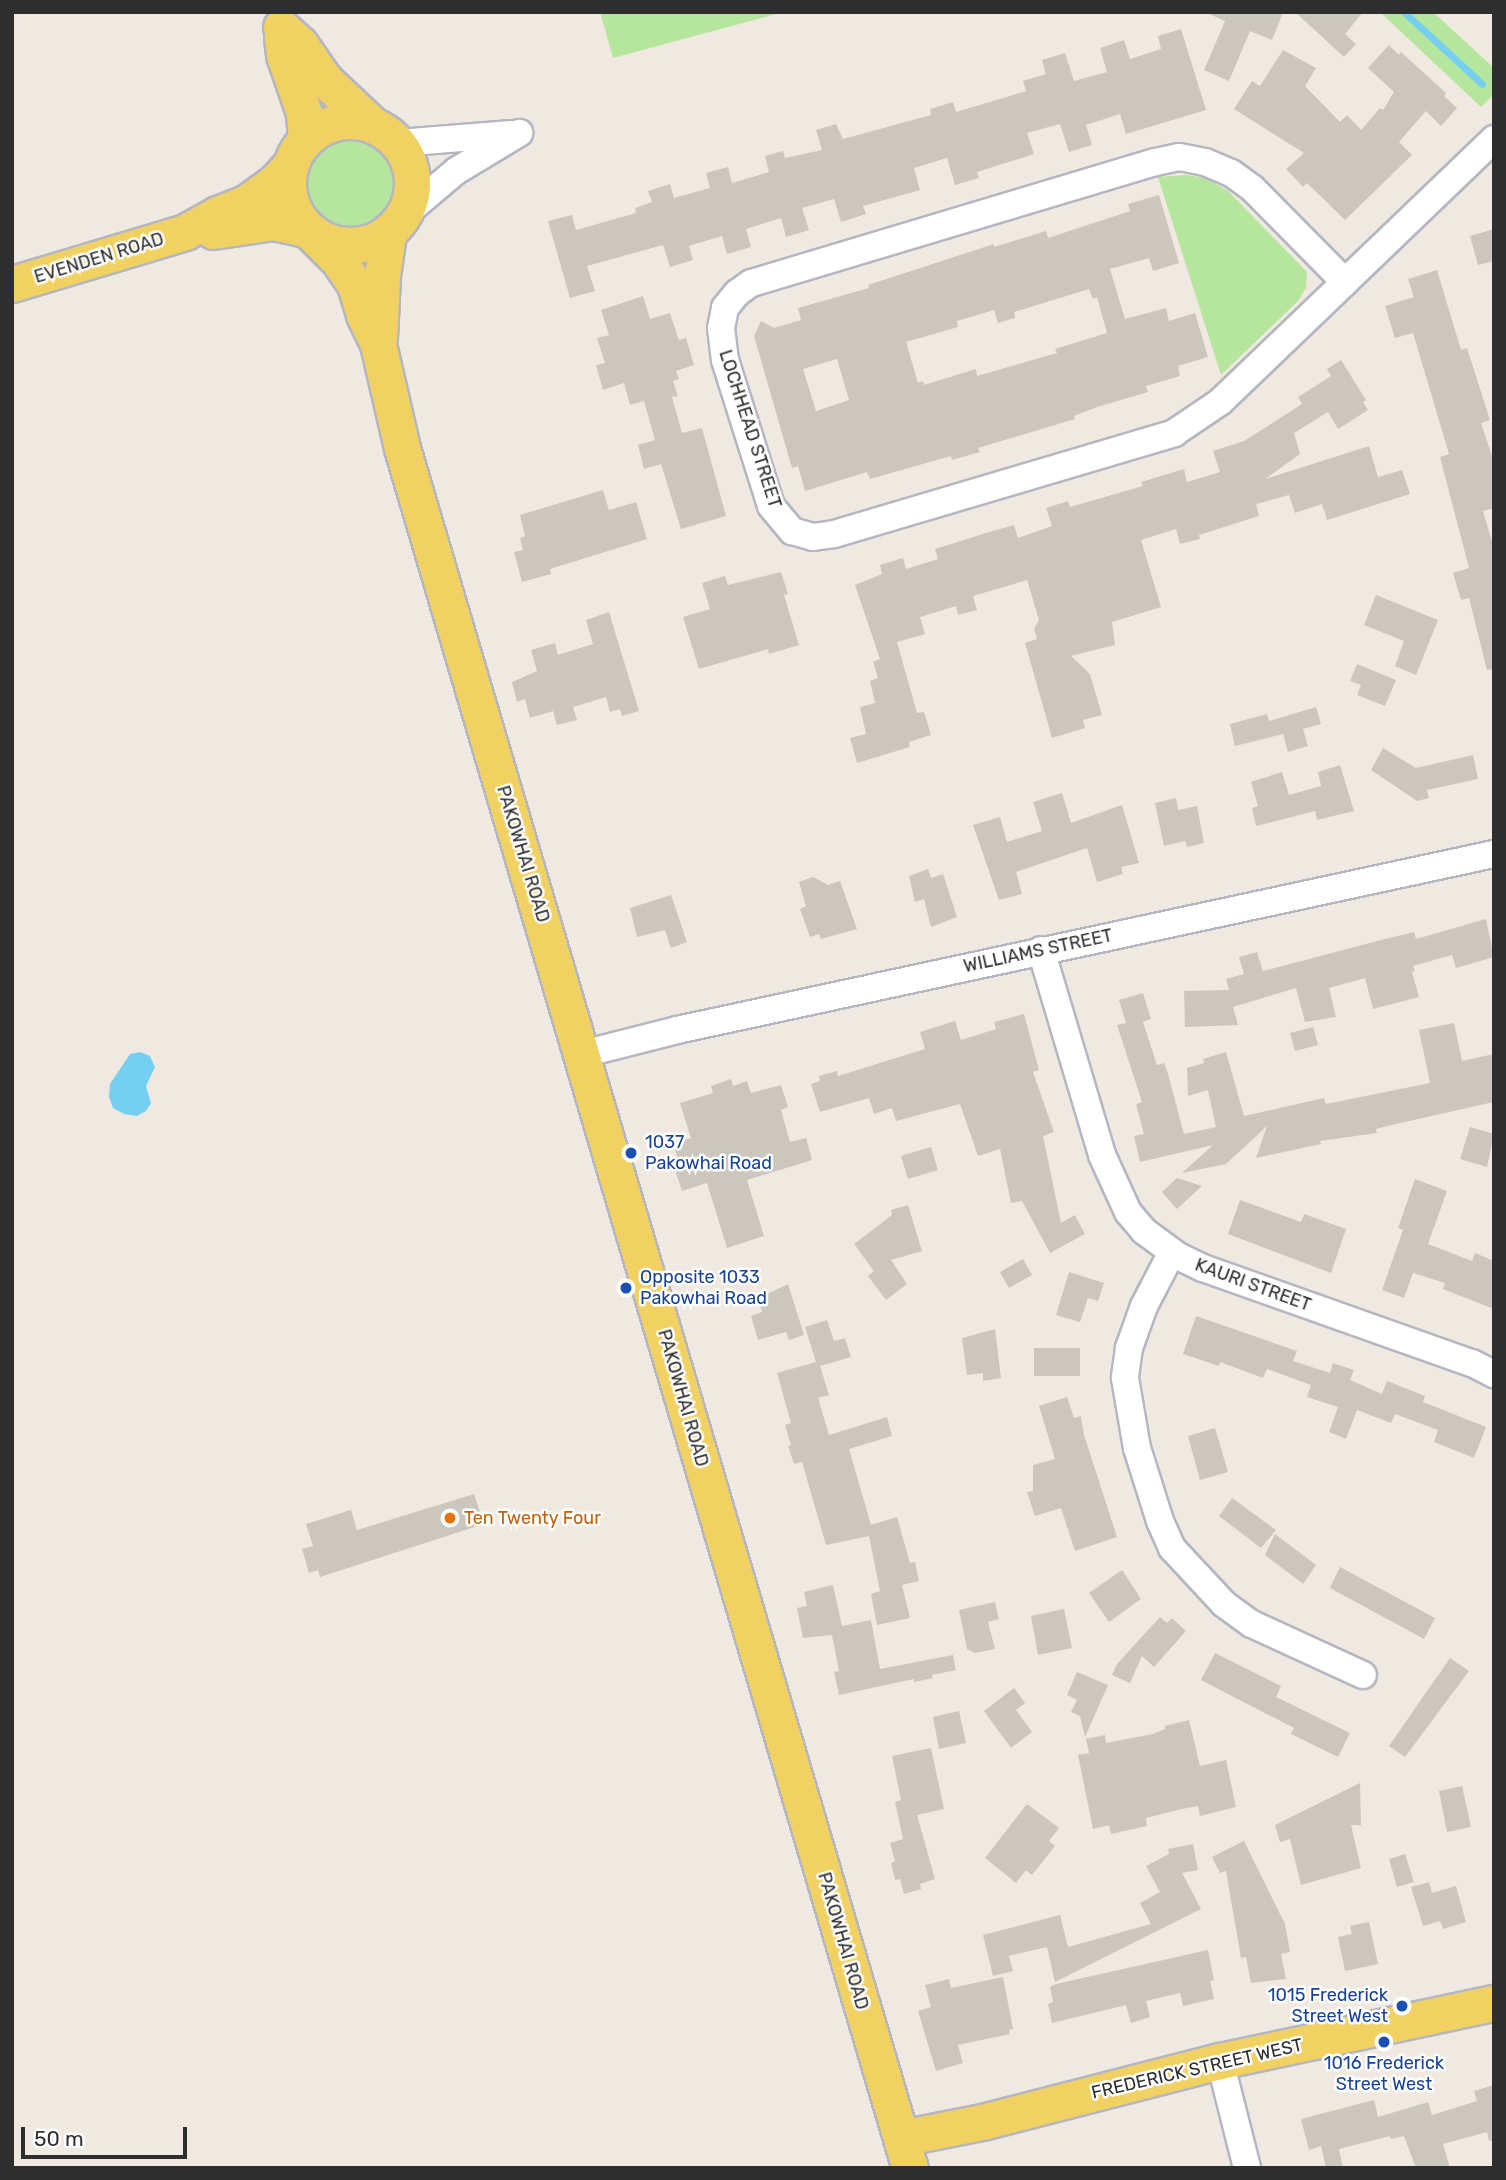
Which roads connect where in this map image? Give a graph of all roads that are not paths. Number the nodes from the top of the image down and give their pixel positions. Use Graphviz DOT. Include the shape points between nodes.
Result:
graph roads {
  1 [pos="278,20"];
  2 [pos="386,134"];
  3 [pos="1494,139"];
  4 [pos="298,152"];
  5 [pos="396,224"];
  6 [pos="308,230"];
  7 [pos="185,232"];
  8 [pos="1345,282"];
  9 [pos="12,284"];
  10 [pos="379,344"];
  11 [pos="1494,854"];
  12 [pos="1041,950"];
  13 [pos="583,1054"];
  14 [pos="1172,1252"];
  15 [pos="1494,1374"];
  16 [pos="1363,1675"];
  17 [pos="1494,2003"];
  18 [pos="1220,2061"];
  19 [pos="905,2153"];
  20 [pos="1247,2168"];
  1 -- 2 [label="main road" via="325,80"];
  1 -- 4 [label="main road" via="284,55 304,113"];
  2 -- 4 [label="main road" via="359,121 330,124"];
  2 -- 5 [label="main road" via="408,159 413,177 412,196"];
  2 -- 5 [label="street" via="519,133 456,171"];
  3 -- 8 [label="street, LOCHHEAD STREET"];
  4 -- 6 [label="main road" via="288,182 290,200"];
  4 -- 7 [label="main road, EVENDEN ROAD" via="274,183 246,203"];
  5 -- 6 [label="main road" via="366,244 342,246"];
  5 -- 10 [label="main road, PAKOWHAI ROAD" via="382,276"];
  6 -- 7 [label="main road, EVENDEN ROAD" via="273,222"];
  6 -- 10 [label="main road, PAKOWHAI ROAD" via="355,285"];
  7 -- 9 [label="main road, EVENDEN ROAD"];
  8 -- 8 [label="street, LOCHHEAD STREET" via="1252,188 1205,162 1179,158 751,283 726,308 721,328 725,360 771,506 792,531 813,537 1174,433 1220,402"];
  10 -- 13 [label="main road, PAKOWHAI ROAD" via="402,447"];
  11 -- 12 [label="street, WILLIAMS STREET"];
  12 -- 13 [label="street, WILLIAMS STREET"];
  12 -- 14 [label="street, KAURI STREET" via="1115,1188 1144,1231"];
  13 -- 19 [label="main road, PAKOWHAI ROAD"];
  14 -- 15 [label="street, KAURI STREET" via="1203,1268"];
  14 -- 16 [label="street" via="1144,1306 1129,1348 1125,1378 1137,1448 1172,1548 1224,1604 1252,1623"];
  17 -- 18 [label="main road, FREDERICK STREET WEST"];
  18 -- 19 [label="main road, FREDERICK STREET WEST" via="982,2122"];
  18 -- 20 [label="street"];
}
